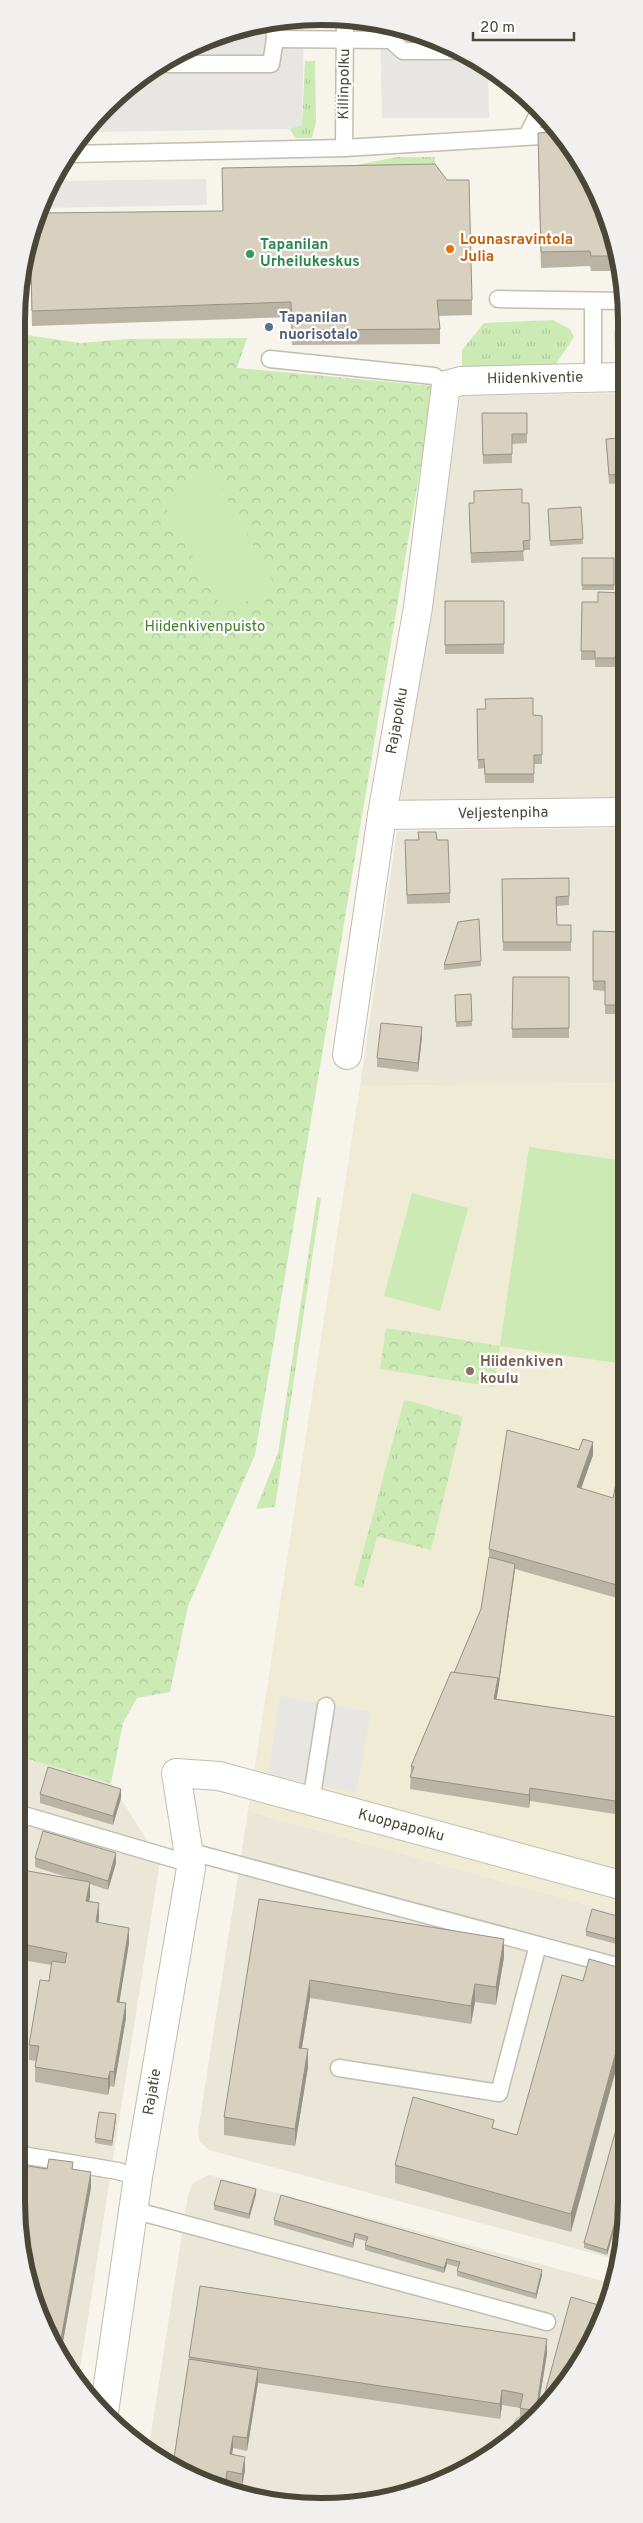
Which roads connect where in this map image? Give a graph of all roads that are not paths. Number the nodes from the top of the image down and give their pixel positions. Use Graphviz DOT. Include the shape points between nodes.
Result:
graph roads {
  1 [pos="345,26"];
  2 [pos="274,32"];
  3 [pos="390,34"];
  4 [pos="346,40"];
  5 [pos="442,51"];
  6 [pos="175,64"];
  7 [pos="536,118"];
  8 [pos="552,135"];
  9 [pos="527,136"];
  10 [pos="344,148"];
  11 [pos="77,154"];
  12 [pos="498,299"];
  13 [pos="593,301"];
  14 [pos="617,301"];
  15 [pos="270,359"];
  16 [pos="618,377"];
  17 [pos="593,378"];
  18 [pos="446,386"];
  19 [pos="618,812"];
  20 [pos="382,815"];
  21 [pos="347,1055"];
  22 [pos="326,1706"];
  23 [pos="176,1773"];
  24 [pos="311,1802"];
  25 [pos="25,1815"];
  26 [pos="190,1857"];
  27 [pos="618,1884"];
  28 [pos="538,1945"];
  29 [pos="618,1966"];
  30 [pos="339,2068"];
  31 [pos="25,2156"];
  32 [pos="138,2177"];
  33 [pos="133,2210"];
  34 [pos="547,2322"];
  35 [pos="105,2404"];
  1 -- 4 [label="lane, Killinpolku"];
  2 -- 4 [label="lane"];
  2 -- 6 [label="lane" via="271,64"];
  3 -- 4 [label="lane"];
  3 -- 5 [label="lane" via="403,51"];
  4 -- 10 [label="lane, Killinpolku"];
  7 -- 9 [label="lane"];
  8 -- 9 [label="lane"];
  9 -- 10 [label="lane"];
  10 -- 11 [label="lane"];
  12 -- 13 [label="lane"];
  13 -- 14 [label="lane"];
  13 -- 17 [label="lane"];
  15 -- 18 [label="lane" via="434,376"];
  16 -- 17 [label="street, Hiidenkiventie"];
  17 -- 18 [label="street, Hiidenkiventie" via="461,381"];
  18 -- 20 [label="street, Rajapolku" via="418,607"];
  19 -- 20 [label="street, Veljestenpiha"];
  20 -- 21 [label="street, Rajapolku"];
  22 -- 24 [label="lane"];
  23 -- 24 [label="street, Kuoppapolku" via="219,1776"];
  23 -- 26 [label="street, Rajatie"];
  24 -- 27 [label="street, Kuoppapolku"];
  25 -- 26 [label="lane"];
  26 -- 28 [label="lane"];
  26 -- 32 [label="street, Rajatie"];
  28 -- 29 [label="lane"];
  28 -- 30 [label="lane" via="499,2093"];
  31 -- 32 [label="lane"];
  32 -- 33 [label="street, Rajatie"];
  33 -- 34 [label="lane"];
  33 -- 35 [label="street, Rajatie"];
}
